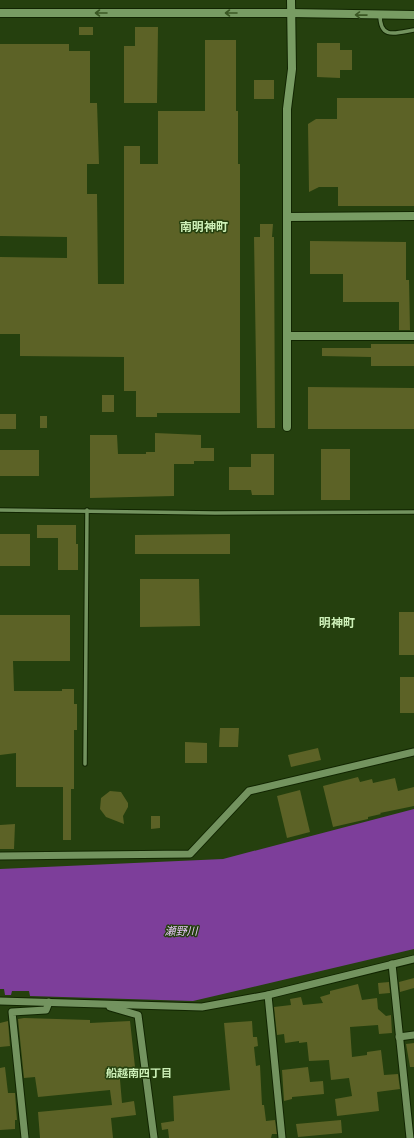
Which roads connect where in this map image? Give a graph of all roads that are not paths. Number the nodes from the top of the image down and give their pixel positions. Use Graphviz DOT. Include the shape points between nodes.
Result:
graph roads {
  1 [pos="291,0"];
  2 [pos="0,13"];
  3 [pos="291,13"];
  4 [pos="380,15"];
  5 [pos="414,15"];
  6 [pos="414,30"];
  7 [pos="414,216"];
  8 [pos="287,217"];
  9 [pos="287,336"];
  10 [pos="414,336"];
  11 [pos="287,427"];
  12 [pos="0,510"];
  13 [pos="87,510"];
  14 [pos="414,512"];
  15 [pos="414,752"];
  16 [pos="85,764"];
  17 [pos="0,856"];
  18 [pos="414,959"];
  19 [pos="392,964"];
  20 [pos="268,995"];
  21 [pos="0,1001"];
  22 [pos="49,1002"];
  23 [pos="97,1004"];
  24 [pos="414,1035"];
  25 [pos="399,1037"];
  26 [pos="25,1138"];
  27 [pos="154,1138"];
  28 [pos="282,1138"];
  29 [pos="410,1138"];
  1 -- 3 [label="street"];
  3 -- 2 [label="street, one-way"];
  4 -- 3 [label="street, one-way"];
  3 -- 8 [label="street" via="292,69 287,109"];
  4 -- 5 [label="street"];
  4 -- 6 [label="lane" via="380,26 383,31 392,34"];
  7 -- 8 [label="street"];
  8 -- 9 [label="street"];
  9 -- 10 [label="street"];
  9 -- 11 [label="street"];
  12 -- 13 [label="lane"];
  13 -- 14 [label="lane" via="215,513"];
  13 -- 16 [label="lane"];
  15 -- 17 [label="street" via="249,791 190,854"];
  18 -- 19 [label="street"];
  19 -- 20 [label="street"];
  19 -- 25 [label="street"];
  20 -- 23 [label="street" via="202,1007"];
  20 -- 28 [label="street"];
  21 -- 22 [label="street"];
  22 -- 23 [label="street"];
  22 -- 26 [label="street" via="46,1010 12,1012"];
  23 -- 27 [label="street" via="138,1015"];
  24 -- 25 [label="street"];
  25 -- 29 [label="street"];
}
